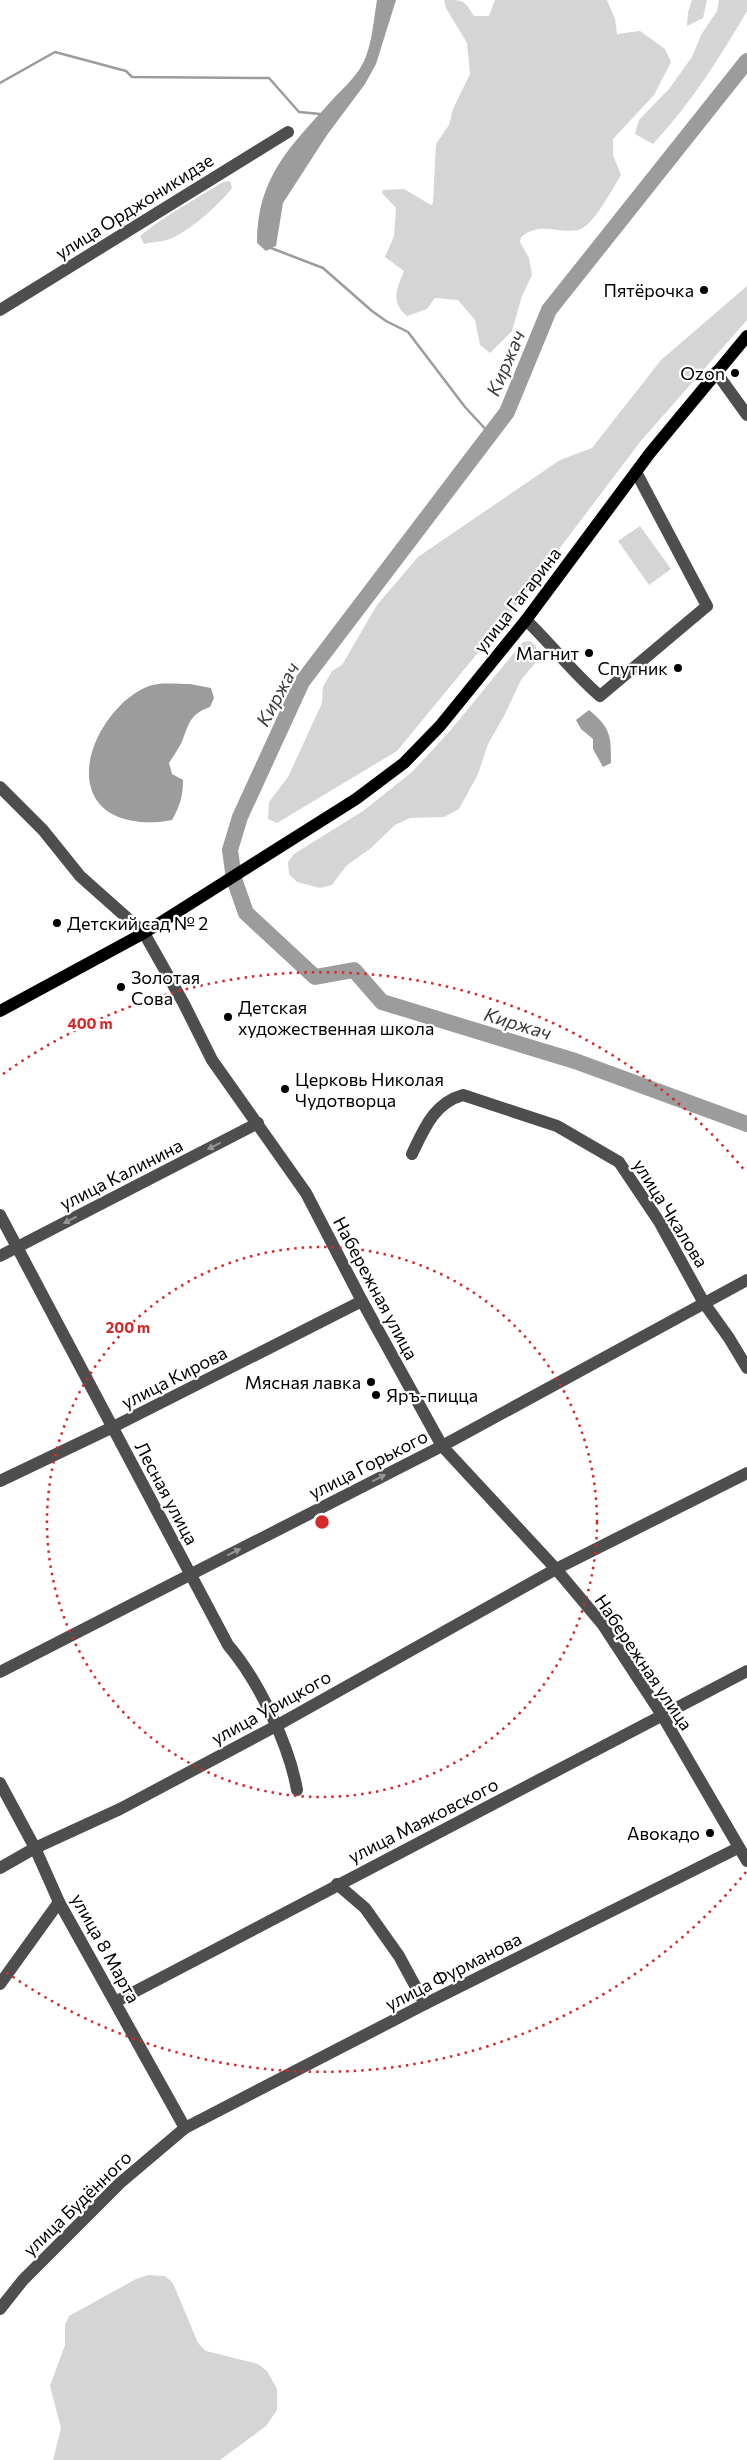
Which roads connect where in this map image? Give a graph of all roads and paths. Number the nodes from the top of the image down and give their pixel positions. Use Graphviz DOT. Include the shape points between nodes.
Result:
graph roads {
  1 [pos="288,132"];
  2 [pos="0,310"];
  3 [pos="747,336"];
  4 [pos="716,372"];
  5 [pos="747,414"];
  6 [pos="636,472"];
  7 [pos="526,620"];
  8 [pos="0,787"];
  9 [pos="144,933"];
  10 [pos="0,1011"];
  11 [pos="258,1123"];
  12 [pos="412,1154"];
  13 [pos="0,1215"];
  14 [pos="17,1247"];
  15 [pos="0,1256"];
  16 [pos="747,1280"];
  17 [pos="362,1301"];
  18 [pos="704,1303"];
  19 [pos="747,1368"];
  20 [pos="113,1427"];
  21 [pos="442,1446"];
  22 [pos="747,1473"];
  23 [pos="0,1480"];
  24 [pos="556,1569"];
  25 [pos="190,1574"];
  26 [pos="747,1671"];
  27 [pos="0,1672"];
  28 [pos="662,1715"];
  29 [pos="276,1726"];
  30 [pos="0,1783"];
  31 [pos="297,1790"];
  32 [pos="36,1848"];
  33 [pos="738,1848"];
  34 [pos="747,1862"];
  35 [pos="0,1868"];
  36 [pos="337,1884"];
  37 [pos="60,1902"];
  38 [pos="0,1984"];
  39 [pos="117,2001"];
  40 [pos="425,2004"];
  41 [pos="185,2128"];
  42 [pos="0,2309"];
  1 -- 2 [label="street, улица Орджоникидзе"];
  3 -- 4 [label="main road, улица Гагарина"];
  4 -- 5 [label="street"];
  4 -- 6 [label="main road, улица Гагарина"];
  6 -- 7 [label="main road, улица Гагарина"];
  6 -- 7 [label="street" via="706,606 600,696"];
  7 -- 9 [label="main road, улица Гагарина" via="440,726 404,763 356,799"];
  8 -- 9 [label="street, Набережная улица" via="80,876"];
  9 -- 10 [label="main road, улица Гагарина"];
  9 -- 11 [label="street, Набережная улица" via="212,1060"];
  11 -- 14 [label="street, улица Калинина, one-way"];
  11 -- 17 [label="street, Набережная улица" via="306,1193"];
  12 -- 18 [label="street, улица Чкалова" via="430,1118 442,1105 463,1095 558,1126 619,1162 660,1223"];
  13 -- 14 [label="street, Лесная улица"];
  14 -- 15 [label="street, улица Калинина"];
  14 -- 20 [label="street, Лесная улица"];
  16 -- 18 [label="street, улица Горького"];
  17 -- 20 [label="street, улица Кирова"];
  17 -- 21 [label="street, Набережная улица"];
  18 -- 19 [label="street, улица Чкалова"];
  18 -- 21 [label="street, улица Горького"];
  20 -- 23 [label="street, улица Кирова"];
  20 -- 25 [label="street, Лесная улица"];
  21 -- 24 [label="street, Набережная улица"];
  25 -- 21 [label="street, улица Горького, one-way"];
  22 -- 24 [label="street, улица Урицкого"];
  24 -- 28 [label="street, Набережная улица" via="603,1625"];
  24 -- 29 [label="street, улица Урицкого"];
  25 -- 27 [label="street, улица Горького"];
  25 -- 29 [label="street, Лесная улица" via="228,1645 244,1664"];
  26 -- 28 [label="street, улица Маяковского"];
  28 -- 33 [label="street, Набережная улица"];
  28 -- 36 [label="street, улица Маяковского"];
  29 -- 31 [label="street, Лесная улица" via="293,1765"];
  29 -- 32 [label="street, улица Урицкого" via="120,1809"];
  30 -- 32 [label="street, улица 8 Марта"];
  32 -- 35 [label="street, улица Урицкого"];
  32 -- 37 [label="street, улица 8 Марта"];
  33 -- 34 [label="street, Набережная улица"];
  33 -- 40 [label="street, улица Фурманова"];
  36 -- 39 [label="street, улица Маяковского"];
  36 -- 40 [label="street" via="366,1908"];
  37 -- 38 [label="street"];
  37 -- 39 [label="street, улица 8 Марта"];
  39 -- 41 [label="street, улица 8 Марта"];
  40 -- 41 [label="street, улица Фурманова"];
  41 -- 42 [label="street, улица Будённого" via="120,2184 23,2280"];
}
